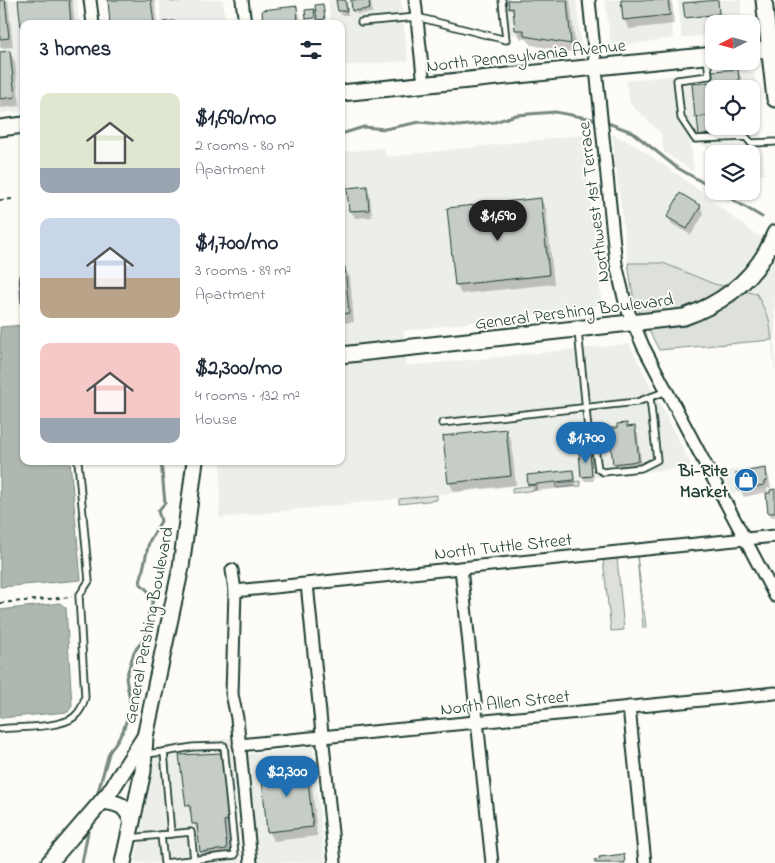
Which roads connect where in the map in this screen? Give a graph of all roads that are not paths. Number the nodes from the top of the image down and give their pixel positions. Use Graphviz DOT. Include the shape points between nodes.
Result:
graph roads {
  1 [pos="90,0"];
  2 [pos="242,0"];
  3 [pos="415,0"];
  4 [pos="502,0"];
  5 [pos="589,0"];
  6 [pos="764,0"];
  7 [pos="417,17"];
  8 [pos="92,20"];
  9 [pos="244,20"];
  10 [pos="361,22"];
  11 [pos="772,48"];
  12 [pos="705,56"];
  13 [pos="596,67"];
  14 [pos="710,70"];
  15 [pos="424,85"];
  16 [pos="345,93"];
  17 [pos="775,99"];
  18 [pos="20,126"];
  19 [pos="0,128"];
  20 [pos="775,142"];
  21 [pos="775,233"];
  22 [pos="634,324"];
  23 [pos="578,330"];
  24 [pos="345,355"];
  25 [pos="667,391"];
  26 [pos="650,398"];
  27 [pos="586,407"];
  28 [pos="442,423"];
  29 [pos="78,465"];
  30 [pos="194,465"];
  31 [pos="775,536"];
  32 [pos="745,539"];
  33 [pos="461,568"];
  34 [pos="232,570"];
  35 [pos="308,584"];
  36 [pos="235,591"];
  37 [pos="775,596"];
  38 [pos="775,693"];
  39 [pos="629,707"];
  40 [pos="477,722"];
  41 [pos="0,729"];
  42 [pos="323,736"];
  43 [pos="144,737"];
  44 [pos="239,745"];
  45 [pos="164,752"];
  46 [pos="144,754"];
  47 [pos="102,801"];
  48 [pos="132,822"];
  49 [pos="171,834"];
  50 [pos="161,835"];
  51 [pos="128,838"];
  52 [pos="194,860"];
  53 [pos="49,863"];
  54 [pos="123,863"];
  55 [pos="251,863"];
  56 [pos="335,863"];
  57 [pos="492,863"];
  58 [pos="644,863"];
  1 -- 8 [label="street"];
  2 -- 9 [label="street"];
  3 -- 7 [label="street"];
  4 -- 7 [label="lane" via="506,40"];
  5 -- 13 [label="street, Northwest 1st Terrace"];
  6 -- 11 [label="main road"];
  7 -- 10 [label="lane"];
  7 -- 15 [label="street"];
  11 -- 17 [label="main road"];
  12 -- 13 [label="main road, North Pennsylvania Avenue"];
  13 -- 15 [label="main road, North Pennsylvania Avenue"];
  13 -- 22 [label="street, Northwest 1st Terrace" via="616,264"];
  14 -- 20 [label="lane" via="709,76 677,80 681,118 695,139 746,137 754,144"];
  15 -- 16 [label="main road, North Pennsylvania Avenue"];
  18 -- 19 [label="main road"];
  21 -- 22 [label="main road, General Pershing Boulevard" via="759,264 735,291 720,302 684,317"];
  22 -- 23 [label="main road, General Pershing Boulevard"];
  22 -- 25 [label="street, Northwest 1st Terrace"];
  23 -- 24 [label="main road, General Pershing Boulevard"];
  23 -- 27 [label="lane"];
  25 -- 26 [label="lane"];
  25 -- 32 [label="street, Northwest 1st Terrace"];
  26 -- 27 [label="lane"];
  26 -- 27 [label="lane" via="657,460 641,468 598,470 595,449 589,439"];
  27 -- 28 [label="lane"];
  29 -- 41 [label="lane" via="89,581 79,596 85,697 82,709 73,719 58,724"];
  30 -- 43 [label="main road, General Pershing Boulevard" via="181,567"];
  31 -- 32 [label="street, North Tuttle Street"];
  32 -- 33 [label="street, North Tuttle Street"];
  32 -- 37 [label="street, Northwest 1st Terrace"];
  33 -- 35 [label="street, North Tuttle Street"];
  33 -- 40 [label="street"];
  34 -- 36 [label="street"];
  35 -- 36 [label="street, North Tuttle Street"];
  35 -- 42 [label="street"];
  36 -- 44 [label="street" via="232,694"];
  38 -- 39 [label="street, North Allen Street"];
  39 -- 40 [label="street, North Allen Street"];
  39 -- 58 [label="street"];
  40 -- 42 [label="street, North Allen Street"];
  40 -- 57 [label="street"];
  42 -- 44 [label="street, North Allen Street"];
  42 -- 56 [label="street"];
  43 -- 46 [label="main road, General Pershing Boulevard"];
  43 -- 47 [label="main road, General Pershing Boulevard"];
  44 -- 55 [label="street"];
  45 -- 46 [label="lane"];
  45 -- 49 [label="lane"];
  45 -- 52 [label="lane" via="224,746 235,856"];
  46 -- 48 [label="main road, General Pershing Boulevard"];
  47 -- 48 [label="main road" via="122,805"];
  47 -- 53 [label="main road, General Pershing Boulevard"];
  48 -- 51 [label="main road, General Pershing Boulevard"];
  49 -- 50 [label="lane"];
  49 -- 52 [label="lane" via="191,832"];
  50 -- 51 [label="lane"];
  50 -- 52 [label="lane" via="164,863"];
  51 -- 54 [label="main road, General Pershing Boulevard"];
}
